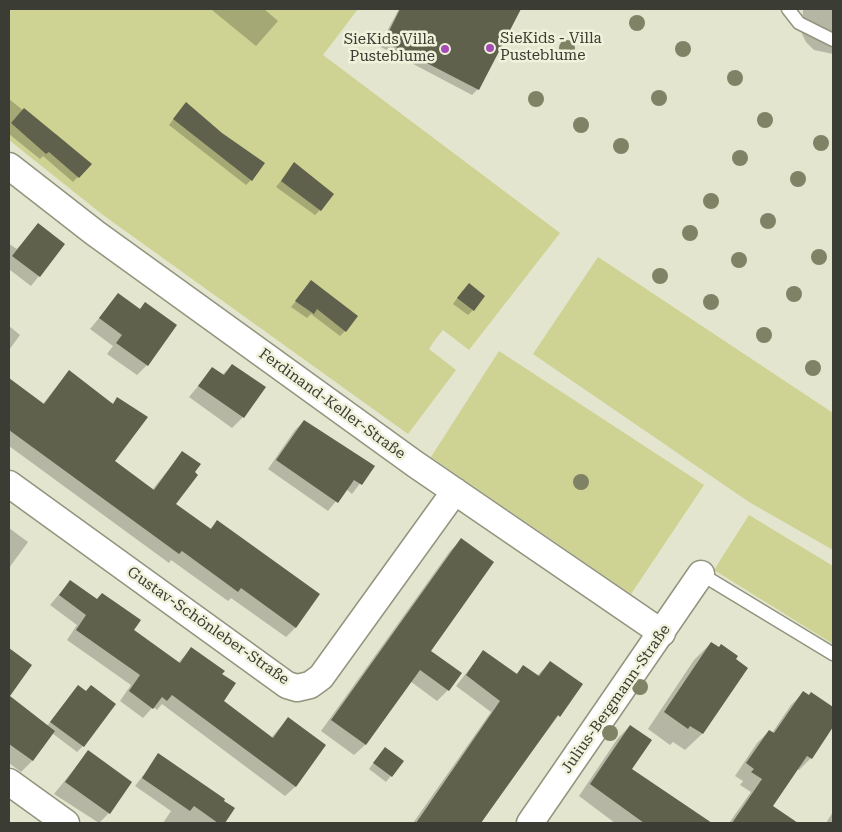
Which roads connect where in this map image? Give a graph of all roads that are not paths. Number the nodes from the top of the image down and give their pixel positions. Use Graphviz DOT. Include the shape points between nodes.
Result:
graph roads {
  1 [pos="788,9"];
  2 [pos="833,40"];
  3 [pos="9,166"];
  4 [pos="9,484"];
  5 [pos="455,492"];
  6 [pos="701,574"];
  7 [pos="662,633"];
  8 [pos="833,654"];
  9 [pos="9,782"];
  10 [pos="541,819"];
  11 [pos="66,823"];
  1 -- 2 [label="lane" via="799,23"];
  3 -- 5 [label="street, Ferdinand-Keller-Straße" via="95,233"];
  4 -- 5 [label="street, Gustav-Schönleber-Straße" via="287,685 297,688 310,685 321,677"];
  5 -- 7 [label="street, Ferdinand-Keller-Straße"];
  6 -- 7 [label="street, Julius-Bergmann-Straße"];
  6 -- 8 [label="lane"];
  7 -- 10 [label="street, Julius-Bergmann-Straße"];
  9 -- 11 [label="street"];
}
